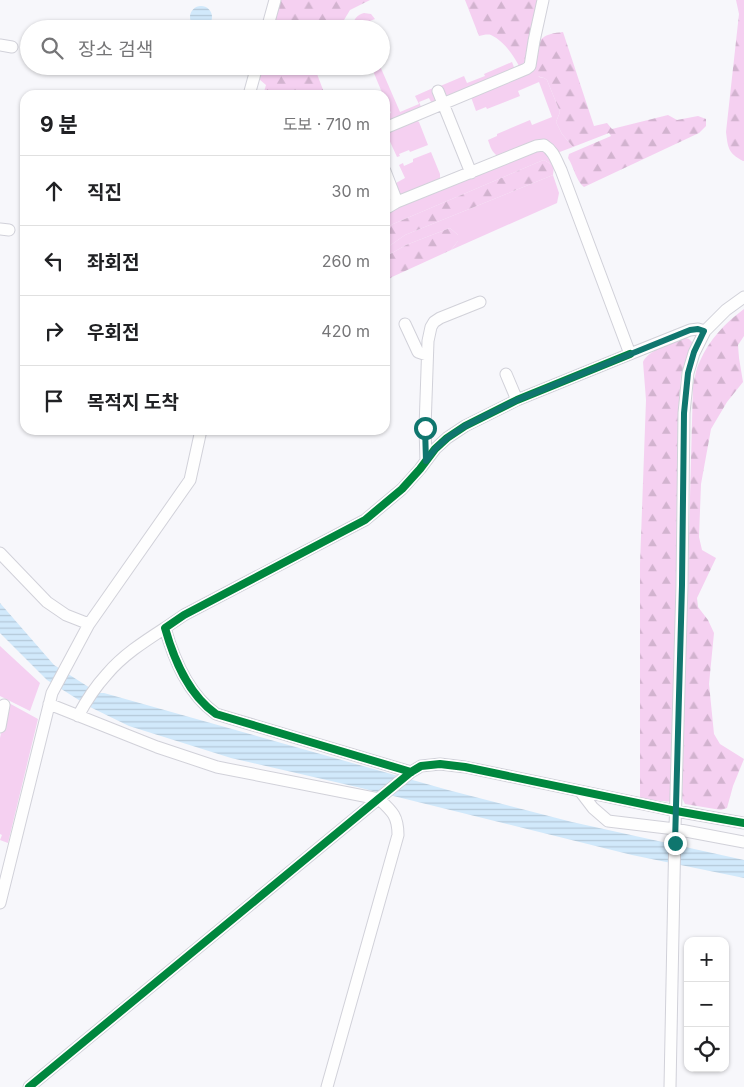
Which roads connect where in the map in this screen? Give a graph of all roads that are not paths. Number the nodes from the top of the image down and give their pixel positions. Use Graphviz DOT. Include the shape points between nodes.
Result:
graph roads {
  1 [pos="275,0"];
  2 [pos="542,0"];
  3 [pos="269,20"];
  4 [pos="0,45"];
  5 [pos="12,47"];
  6 [pos="255,75"];
  7 [pos="250,90"];
  8 [pos="438,91"];
  9 [pos="443,104"];
  10 [pos="390,126"];
  11 [pos="471,173"];
  12 [pos="390,187"];
  13 [pos="397,202"];
  14 [pos="390,206"];
  15 [pos="744,297"];
  16 [pos="480,302"];
  17 [pos="405,324"];
  18 [pos="704,331"];
  19 [pos="630,354"];
  20 [pos="427,355"];
  21 [pos="506,374"];
  22 [pos="517,400"];
  23 [pos="200,435"];
  24 [pos="426,461"];
  25 [pos="0,553"];
  26 [pos="89,624"];
  27 [pos="165,628"];
  28 [pos="50,699"];
  29 [pos="4,705"];
  30 [pos="81,711"];
  31 [pos="0,727"];
  32 [pos="408,774"];
  33 [pos="580,791"];
  34 [pos="381,797"];
  35 [pos="676,811"];
  36 [pos="744,823"];
  37 [pos="675,830"];
  38 [pos="744,842"];
  39 [pos="0,903"];
  40 [pos="29,1087"];
  41 [pos="327,1087"];
  42 [pos="670,1087"];
  1 -- 3 [label="street"];
  2 -- 9 [label="street" via="530,66"];
  4 -- 5 [label="street"];
  6 -- 7 [label="street"];
  8 -- 9 [label="street"];
  9 -- 10 [label="street"];
  9 -- 11 [label="street"];
  11 -- 13 [label="street"];
  11 -- 19 [label="street" via="536,146 544,145 550,149 561,170"];
  12 -- 13 [label="street"];
  13 -- 14 [label="street"];
  15 -- 18 [label="street"];
  16 -- 20 [label="street" via="434,322"];
  17 -- 20 [label="street" via="418,352"];
  18 -- 19 [label="street" via="690,330"];
  18 -- 35 [label="street" via="688,373 684,413"];
  19 -- 22 [label="street"];
  20 -- 24 [label="street"];
  21 -- 22 [label="street"];
  22 -- 24 [label="street" via="447,438"];
  23 -- 26 [label="street" via="190,480"];
  24 -- 27 [label="street" via="402,489 365,520"];
  25 -- 26 [label="street" via="47,602 66,615"];
  26 -- 28 [label="street"];
  27 -- 30 [label="street" via="106,674"];
  27 -- 32 [label="street" via="180,670 195,695 216,714"];
  28 -- 30 [label="street"];
  28 -- 39 [label="street"];
  29 -- 31 [label="street"];
  30 -- 34 [label="street" via="157,747 217,768"];
  32 -- 33 [label="street" via="421,766 440,764"];
  32 -- 34 [label="street"];
  33 -- 35 [label="street"];
  33 -- 37 [label="street" via="608,821"];
  34 -- 40 [label="street"];
  34 -- 41 [label="street" via="398,824 398,835"];
  35 -- 36 [label="street"];
  35 -- 37 [label="street"];
  37 -- 38 [label="street"];
  37 -- 42 [label="street"];
}
